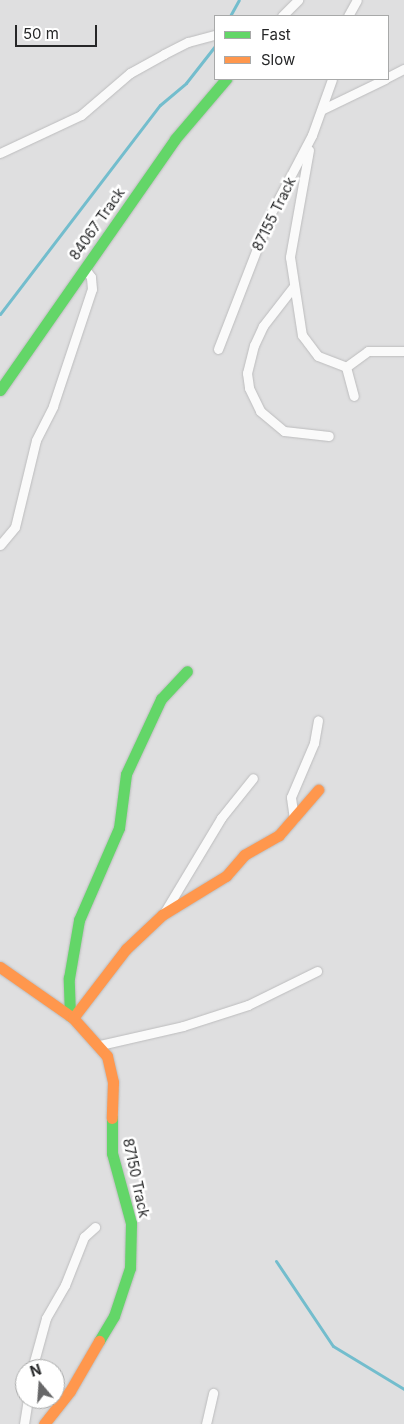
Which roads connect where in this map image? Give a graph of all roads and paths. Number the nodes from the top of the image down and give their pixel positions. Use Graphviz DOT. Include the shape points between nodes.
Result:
graph roads {
  1 [pos="298,0"];
  2 [pos="357,0"];
  3 [pos="283,15"];
  4 [pos="349,15"];
  5 [pos="214,35"];
  6 [pos="404,69"];
  7 [pos="389,77"];
  8 [pos="225,80"];
  9 [pos="332,80"];
  10 [pos="383,80"];
  11 [pos="323,109"];
  12 [pos="312,135"];
  13 [pos="0,153"];
  14 [pos="84,269"];
  15 [pos="294,286"];
  16 [pos="218,349"];
  17 [pos="404,350"];
  18 [pos="346,366"];
  19 [pos="0,390"];
  20 [pos="354,396"];
  21 [pos="329,436"];
  22 [pos="0,545"];
  23 [pos="187,672"];
  24 [pos="318,720"];
  25 [pos="254,778"];
  26 [pos="318,790"];
  27 [pos="294,819"];
  28 [pos="162,916"];
  29 [pos="0,968"];
  30 [pos="317,971"];
  31 [pos="72,1017"];
  32 [pos="100,1045"];
  33 [pos="95,1227"];
  34 [pos="35,1359"];
  35 [pos="213,1393"];
  36 [pos="26,1409"];
  37 [pos="24,1424"];
  38 [pos="44,1424"];
  39 [pos="206,1424"];
  1 -- 3 [label="street"];
  2 -- 4 [label="street"];
  5 -- 13 [label="street" via="188,42 164,54 130,73 81,115"];
  6 -- 7 [label="street"];
  8 -- 14 [label="street, 84067 Track" via="174,139"];
  9 -- 11 [label="street, 87155 Track"];
  10 -- 11 [label="street"];
  11 -- 12 [label="street, 87155 Track"];
  12 -- 15 [label="street" via="290,257"];
  12 -- 16 [label="street, 87155 Track" via="270,215"];
  14 -- 19 [label="street, 84067 Track"];
  14 -- 22 [label="street" via="91,277 92,289 53,406 36,440 15,527"];
  15 -- 18 [label="street" via="307,346 324,359"];
  15 -- 21 [label="street" via="263,326 254,345 247,373 248,388 260,411 284,431"];
  17 -- 18 [label="street" via="368,350"];
  18 -- 20 [label="street"];
  23 -- 31 [label="street" via="162,699 126,774 119,828 79,920 69,978"];
  24 -- 27 [label="street" via="314,744 291,797"];
  25 -- 28 [label="street" via="221,818"];
  26 -- 27 [label="street"];
  27 -- 28 [label="street" via="272,840 244,855 226,876"];
  28 -- 31 [label="street" via="126,948"];
  29 -- 31 [label="street, 87150 Track" via="28,983"];
  30 -- 32 [label="street" via="248,1005 183,1026"];
  31 -- 32 [label="street, 87150 Track"];
  32 -- 38 [label="street, 87150 Track" via="112,1072 111,1144 131,1223 130,1268 114,1316 70,1391"];
  33 -- 34 [label="street" via="84,1237 65,1285 46,1318"];
  35 -- 39 [label="street"];
  36 -- 37 [label="street"];
}
